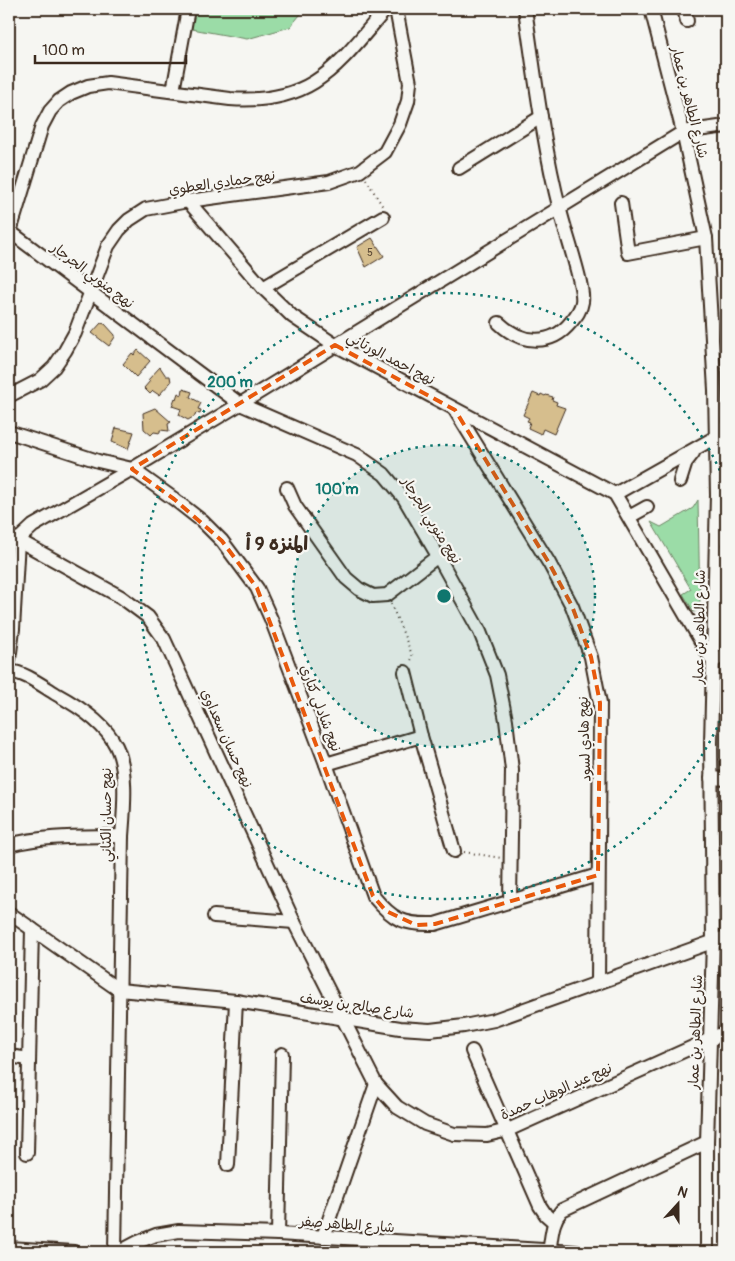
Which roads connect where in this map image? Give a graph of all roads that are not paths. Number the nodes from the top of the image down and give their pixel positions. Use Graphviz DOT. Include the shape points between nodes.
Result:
graph roads {
  1 [pos="188,9"];
  2 [pos="386,9"];
  3 [pos="396,9"];
  4 [pos="525,9"];
  5 [pos="651,9"];
  6 [pos="173,91"];
  7 [pos="541,117"];
  8 [pos="726,126"];
  9 [pos="683,132"];
  10 [pos="459,168"];
  11 [pos="188,201"];
  12 [pos="621,203"];
  13 [pos="559,209"];
  14 [pos="383,218"];
  15 [pos="9,232"];
  16 [pos="706,238"];
  17 [pos="263,288"];
  18 [pos="90,292"];
  19 [pos="499,323"];
  20 [pos="335,345"];
  21 [pos="721,389"];
  22 [pos="9,396"];
  23 [pos="240,404"];
  24 [pos="455,410"];
  25 [pos="9,432"];
  26 [pos="716,438"];
  27 [pos="696,449"];
  28 [pos="726,454"];
  29 [pos="132,469"];
  30 [pos="680,481"];
  31 [pos="286,488"];
  32 [pos="722,491"];
  33 [pos="615,494"];
  34 [pos="647,507"];
  35 [pos="629,517"];
  36 [pos="14,538"];
  37 [pos="438,556"];
  38 [pos="726,654"];
  39 [pos="9,660"];
  40 [pos="713,662"];
  41 [pos="9,670"];
  42 [pos="405,672"];
  43 [pos="420,736"];
  44 [pos="326,764"];
  45 [pos="711,778"];
  46 [pos="726,779"];
  47 [pos="122,836"];
  48 [pos="9,844"];
  49 [pos="454,851"];
  50 [pos="598,875"];
  51 [pos="510,902"];
  52 [pos="9,913"];
  53 [pos="214,916"];
  54 [pos="294,922"];
  55 [pos="32,929"];
  56 [pos="726,937"];
  57 [pos="713,941"];
  58 [pos="598,984"];
  59 [pos="119,990"];
  60 [pos="236,1001"];
  61 [pos="344,1019"];
  62 [pos="726,1032"];
  63 [pos="710,1038"];
  64 [pos="472,1050"];
  65 [pos="282,1054"];
  66 [pos="9,1056"];
  67 [pos="29,1059"];
  68 [pos="376,1084"];
  69 [pos="508,1130"];
  70 [pos="707,1142"];
  71 [pos="27,1152"];
  72 [pos="228,1165"];
  73 [pos="554,1222"];
  74 [pos="278,1234"];
  75 [pos="323,1237"];
  76 [pos="374,1246"];
  77 [pos="9,1248"];
  78 [pos="550,1251"];
  79 [pos="74,1252"];
  80 [pos="115,1252"];
  81 [pos="120,1252"];
  82 [pos="576,1252"];
  83 [pos="707,1252"];
  1 -- 6 [label="street"];
  2 -- 6 [label="street" via="334,67 302,90 280,97 248,100"];
  3 -- 11 [label="street, نهج حمادي العطوي" via="410,83 400,124 385,152 360,171 329,182"];
  4 -- 7 [label="street"];
  5 -- 9 [label="street, شارع الطاهر بن عمار"];
  6 -- 15 [label="street" via="108,83 88,86 59,101 42,126"];
  7 -- 10 [label="street"];
  7 -- 13 [label="street"];
  8 -- 9 [label="street"];
  9 -- 13 [label="street"];
  9 -- 16 [label="street, شارع الطاهر بن عمار"];
  11 -- 17 [label="street, نهج احمد الورتاني"];
  11 -- 18 [label="street, نهج حمادي العطوي" via="146,209 124,225 108,246"];
  12 -- 16 [label="street" via="628,253"];
  13 -- 19 [label="street" via="580,286 582,301 578,314 555,336 540,340 510,333"];
  13 -- 20 [label="street"];
  14 -- 17 [label="street"];
  15 -- 18 [label="street, نهج منوبي الجرجار"];
  16 -- 21 [label="street, شارع الطاهر بن عمار"];
  17 -- 20 [label="street, نهج احمد الورتاني" via="292,316"];
  18 -- 22 [label="street, نهج حمادي العطوي" via="65,352 54,367 40,380"];
  18 -- 23 [label="street, نهج منوبي الجرجار"];
  20 -- 23 [label="street"];
  20 -- 24 [label="street, نهج احمد الورتاني"];
  21 -- 26 [label="street, شارع الطاهر بن عمار"];
  23 -- 29 [label="street"];
  23 -- 37 [label="street, نهج منوبي الجرجار" via="357,455 384,474 404,498"];
  24 -- 33 [label="street, نهج احمد الورتاني"];
  24 -- 50 [label="street, نهج هادي لسود" via="549,563 572,606 591,657 600,703"];
  25 -- 29 [label="street, نهج شادلي كتاري"];
  26 -- 27 [label="street"];
  26 -- 28 [label="street"];
  26 -- 32 [label="street, شارع الطاهر بن عمار"];
  27 -- 30 [label="street" via="686,462"];
  27 -- 33 [label="street"];
  29 -- 36 [label="street"];
  29 -- 44 [label="street, نهج شادلي كتاري" via="202,521 257,588"];
  31 -- 37 [label="street" via="346,578 359,590 374,596 388,595"];
  32 -- 40 [label="street, شارع الطاهر بن عمار"];
  33 -- 35 [label="street"];
  34 -- 35 [label="street"];
  35 -- 40 [label="street"];
  36 -- 39 [label="street" via="13,629"];
  36 -- 54 [label="street, نهج حسان سعداوي" via="122,597 148,617 164,639"];
  37 -- 51 [label="street, نهج منوبي الجرجار" via="480,632 497,675 512,770"];
  38 -- 40 [label="street"];
  40 -- 45 [label="street, شارع الطاهر بن عمار"];
  41 -- 47 [label="street, نهج حسان الكناني" via="81,709 116,744 122,768"];
  42 -- 43 [label="street"];
  43 -- 44 [label="street"];
  43 -- 49 [label="street"];
  44 -- 51 [label="street, نهج شادلي كتاري" via="373,896 386,911 397,919 416,925 436,924"];
  45 -- 46 [label="street"];
  45 -- 57 [label="street, شارع الطاهر بن عمار"];
  47 -- 48 [label="street" via="57,837"];
  47 -- 59 [label="street, نهج حسان الكناني"];
  50 -- 51 [label="street, نهج شادلي كتاري"];
  50 -- 58 [label="street, نهج هادي لسود"];
  52 -- 55 [label="street"];
  53 -- 54 [label="street"];
  54 -- 61 [label="street, نهج حسان سعداوي"];
  55 -- 59 [label="street"];
  55 -- 67 [label="street"];
  56 -- 57 [label="street, شارع صالح بن يوسف"];
  57 -- 58 [label="street, شارع صالح بن يوسف"];
  57 -- 63 [label="street, شارع الطاهر بن عمار"];
  58 -- 61 [label="street, شارع صالح بن يوسف" via="494,1020 464,1026 430,1030"];
  59 -- 60 [label="street, شارع صالح بن يوسف"];
  59 -- 80 [label="street, نهج حسان الكناني"];
  60 -- 61 [label="street, شارع صالح بن يوسف"];
  60 -- 72 [label="street"];
  61 -- 68 [label="street, نهج عبد الوهاب حمدة"];
  62 -- 63 [label="street, نهج عبد الوهاب حمدة"];
  63 -- 69 [label="street, نهج عبد الوهاب حمدة"];
  63 -- 70 [label="street, شارع الطاهر بن عمار"];
  64 -- 69 [label="street"];
  65 -- 74 [label="street"];
  66 -- 67 [label="street"];
  67 -- 71 [label="street"];
  68 -- 69 [label="street, نهج عبد الوهاب حمدة" via="396,1106 425,1124 454,1134 487,1135"];
  68 -- 75 [label="street"];
  69 -- 73 [label="street" via="540,1206"];
  70 -- 73 [label="street" via="562,1210"];
  70 -- 83 [label="street, شارع الطاهر بن عمار"];
  73 -- 78 [label="street"];
  74 -- 75 [label="street, شارع الطاهر صفر"];
  74 -- 81 [label="street, شارع الطاهر صفر" via="179,1231 156,1235"];
  75 -- 76 [label="street, شارع الطاهر صفر"];
  76 -- 78 [label="street, شارع الطاهر صفر"];
  77 -- 79 [label="street"];
  78 -- 82 [label="street, شارع الطاهر صفر"];
}
